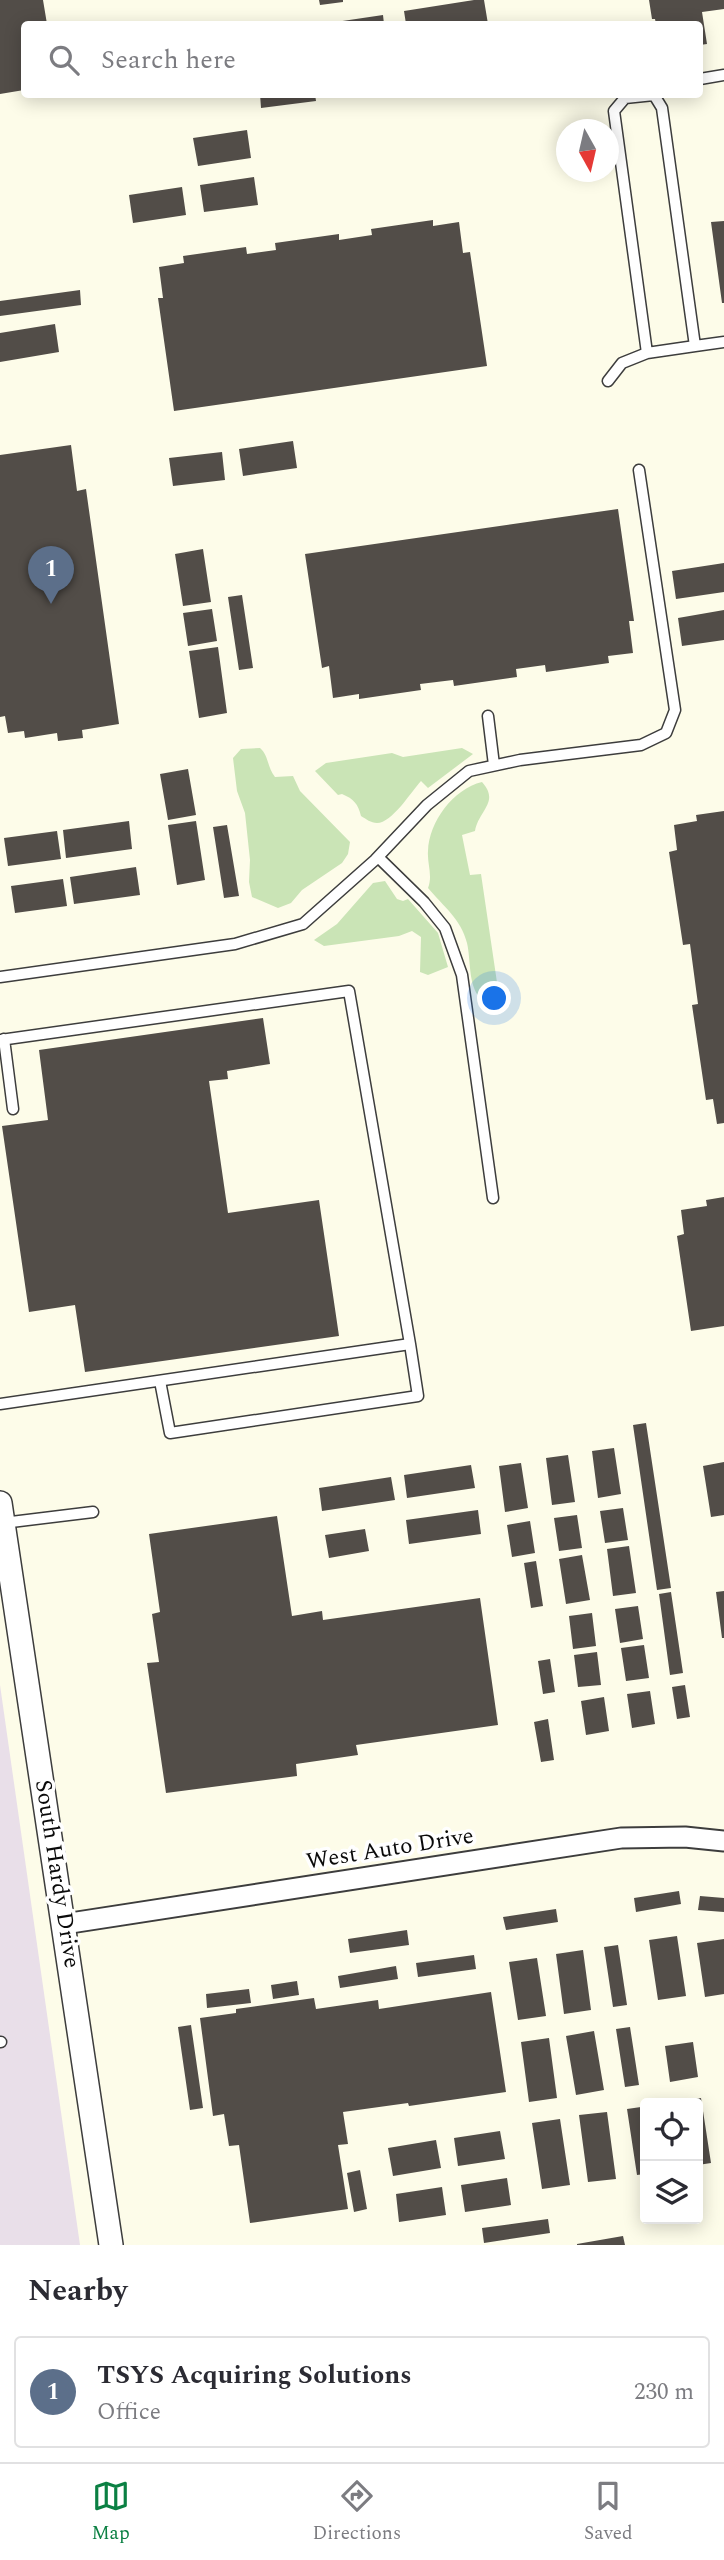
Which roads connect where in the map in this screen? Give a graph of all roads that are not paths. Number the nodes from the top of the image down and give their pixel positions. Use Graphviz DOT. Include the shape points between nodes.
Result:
graph roads {
  1 [pos="724,75"];
  2 [pos="703,78"];
  3 [pos="625,98"];
  4 [pos="656,98"];
  5 [pos="724,342"];
  6 [pos="695,346"];
  7 [pos="647,353"];
  8 [pos="608,381"];
  9 [pos="639,470"];
  10 [pos="488,716"];
  11 [pos="494,765"];
  12 [pos="378,857"];
  13 [pos="0,976"];
  14 [pos="2,1040"];
  15 [pos="13,1109"];
  16 [pos="493,1198"];
  17 [pos="410,1344"];
  18 [pos="160,1381"];
  19 [pos="0,1404"];
  20 [pos="93,1512"];
  21 [pos="1,1513"];
  22 [pos="724,1841"];
  23 [pos="64,1924"];
  24 [pos="111,2245"];
  1 -- 2 [label="lane"];
  3 -- 7 [label="lane" via="614,111"];
  4 -- 6 [label="lane" via="662,108"];
  5 -- 6 [label="lane"];
  6 -- 7 [label="lane"];
  7 -- 8 [label="lane" via="622,363"];
  9 -- 11 [label="lane" via="675,710 666,733 641,745"];
  10 -- 11 [label="lane"];
  11 -- 12 [label="lane" via="469,771 427,805"];
  12 -- 13 [label="lane" via="303,924 235,944"];
  12 -- 16 [label="lane" via="445,928 462,975"];
  14 -- 15 [label="lane"];
  14 -- 17 [label="lane" via="349,991"];
  17 -- 18 [label="lane"];
  17 -- 18 [label="lane" via="418,1396 170,1433"];
  18 -- 19 [label="lane"];
  20 -- 21 [label="lane"];
  21 -- 23 [label="street, South Hardy Drive"];
  22 -- 23 [label="street, West Auto Drive" via="621,1838"];
  23 -- 24 [label="street, South Hardy Drive"];
}
